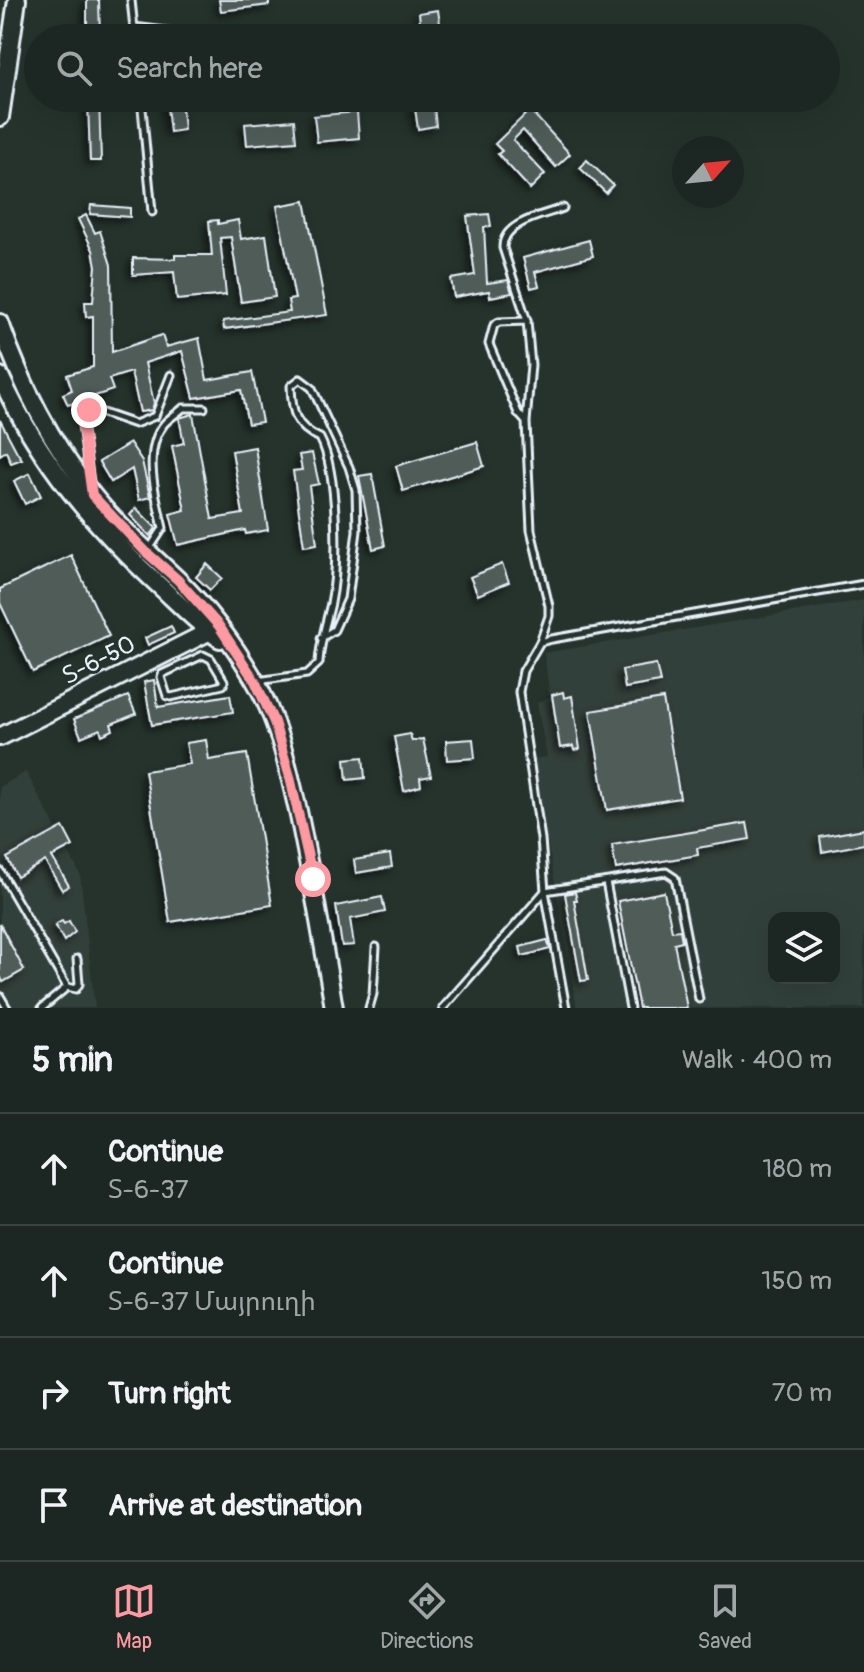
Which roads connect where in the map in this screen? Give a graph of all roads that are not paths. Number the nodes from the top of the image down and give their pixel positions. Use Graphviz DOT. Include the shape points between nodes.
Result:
graph roads {
  1 [pos="17,0"];
  2 [pos="131,0"];
  3 [pos="134,24"];
  4 [pos="142,112"];
  5 [pos="0,117"];
  6 [pos="563,208"];
  7 [pos="152,212"];
  8 [pos="527,321"];
  9 [pos="0,323"];
  10 [pos="171,375"];
  11 [pos="0,376"];
  12 [pos="204,408"];
  13 [pos="526,422"];
  14 [pos="86,501"];
  15 [pos="146,552"];
  16 [pos="864,584"];
  17 [pos="215,629"];
  18 [pos="321,638"];
  19 [pos="540,642"];
  20 [pos="180,656"];
  21 [pos="255,681"];
  22 [pos="0,737"];
  23 [pos="0,871"];
  24 [pos="606,882"];
  25 [pos="545,891"];
  26 [pos="376,947"];
  27 [pos="77,959"];
  28 [pos="67,987"];
  29 [pos="0,996"];
  30 [pos="699,999"];
  31 [pos="7,1008"];
  32 [pos="42,1008"];
  33 [pos="334,1008"];
  34 [pos="369,1008"];
  35 [pos="443,1008"];
  36 [pos="566,1008"];
  37 [pos="630,1008"];
  1 -- 5 [label="main road"];
  2 -- 3 [label="lane"];
  4 -- 7 [label="lane"];
  6 -- 8 [label="lane" via="521,224 503,240"];
  8 -- 13 [label="lane" via="531,365"];
  8 -- 13 [label="lane" via="494,325 489,344"];
  9 -- 14 [label="main road" via="43,422"];
  10 -- 14 [label="lane" via="155,416 135,424 94,410 84,412"];
  11 -- 14 [label="main road" via="27,430"];
  12 -- 15 [label="lane" via="183,408 163,424 153,448 163,528"];
  13 -- 19 [label="lane" via="531,530 549,606"];
  14 -- 15 [label="main road"];
  14 -- 17 [label="main road" via="132,561"];
  15 -- 17 [label="main road" via="178,580"];
  16 -- 19 [label="lane"];
  17 -- 20 [label="main road, Տ-6-50 / Տ-6-50"];
  17 -- 21 [label="main road"];
  18 -- 18 [label="lane" via="336,564 333,498 322,440 297,423 291,386 300,379 312,388 356,490 348,599 334,630"];
  18 -- 21 [label="lane" via="319,663 307,674"];
  19 -- 25 [label="lane" via="523,671 519,692"];
  20 -- 20 [label="lane" via="208,657 223,685 167,696 161,677"];
  20 -- 22 [label="main road, Տ-6-50 / Տ-6-50"];
  21 -- 33 [label="main road" via="290,777"];
  23 -- 28 [label="lane"];
  24 -- 25 [label="lane"];
  24 -- 30 [label="lane" via="666,872 675,878"];
  24 -- 37 [label="lane"];
  25 -- 35 [label="lane"];
  25 -- 36 [label="lane"];
  26 -- 34 [label="lane"];
  27 -- 28 [label="lane" via="79,984 76,989"];
  28 -- 32 [label="lane"];
  29 -- 31 [label="lane"];
}
